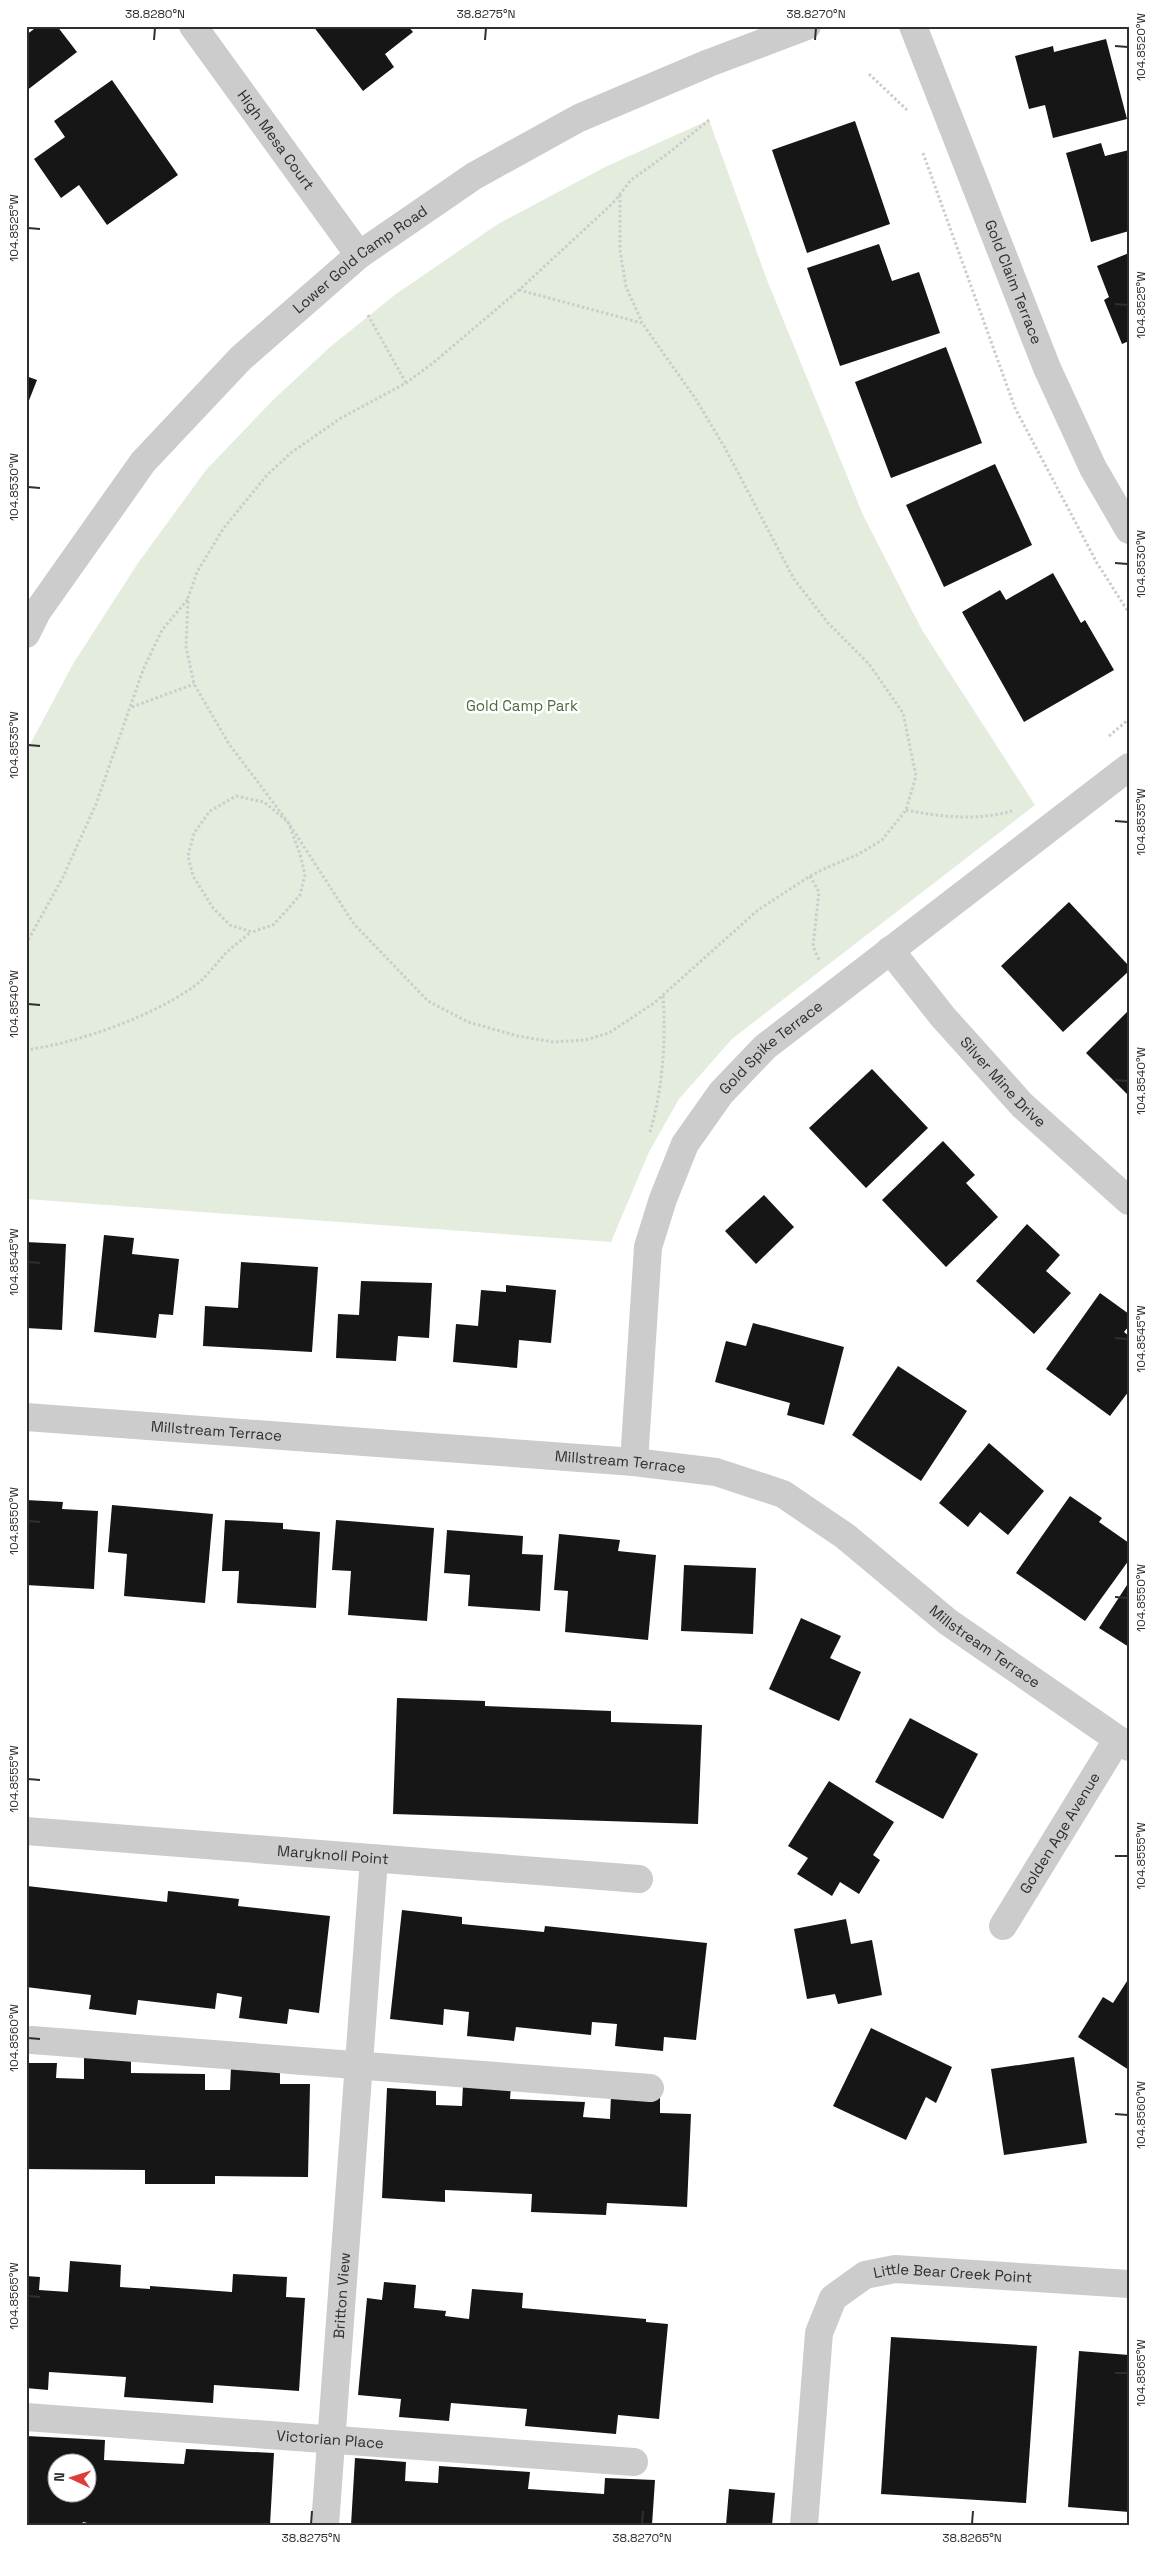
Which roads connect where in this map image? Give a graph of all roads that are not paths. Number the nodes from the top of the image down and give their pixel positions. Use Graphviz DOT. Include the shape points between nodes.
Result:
graph roads {
  1 [pos="193,26"];
  2 [pos="807,26"];
  3 [pos="913,26"];
  4 [pos="359,255"];
  5 [pos="1129,530"];
  6 [pos="30,617"];
  7 [pos="1129,767"];
  8 [pos="890,950"];
  9 [pos="1129,1201"];
  10 [pos="26,1417"];
  11 [pos="634,1462"];
  12 [pos="1123,1743"];
  13 [pos="26,1831"];
  14 [pos="374,1858"];
  15 [pos="638,1878"];
  16 [pos="1003,1926"];
  17 [pos="32,2040"];
  18 [pos="359,2065"];
  19 [pos="650,2088"];
  20 [pos="1129,2284"];
  21 [pos="26,2417"];
  22 [pos="332,2440"];
  23 [pos="634,2462"];
  24 [pos="325,2525"];
  25 [pos="804,2525"];
  1 -- 4 [label="street, High Mesa Court"];
  2 -- 4 [label="street, Lower Gold Camp Road" via="578,118 474,176"];
  3 -- 5 [label="street, Gold Claim Terrace" via="1047,368 1093,468"];
  4 -- 6 [label="street, Lower Gold Camp Road" via="241,358 143,462"];
  7 -- 8 [label="street, Gold Spike Terrace"];
  8 -- 9 [label="street, Silver Mine Drive" via="943,1017 1022,1104"];
  8 -- 11 [label="street, Gold Spike Terrace" via="765,1047 720,1093 684,1144 648,1247"];
  10 -- 11 [label="street, Millstream Terrace"];
  11 -- 12 [label="street, Millstream Terrace" via="716,1472 783,1494 845,1536 948,1622"];
  12 -- 16 [label="street, Golden Age Avenue"];
  13 -- 14 [label="street, Maryknoll Point"];
  14 -- 15 [label="street, Maryknoll Point"];
  14 -- 18 [label="street, Britton View"];
  17 -- 18 [label="street"];
  18 -- 19 [label="street"];
  18 -- 22 [label="street, Britton View"];
  20 -- 25 [label="street, Little Bear Creek Point" via="895,2269 865,2275 833,2298 819,2333"];
  21 -- 22 [label="street, Victorian Place"];
  22 -- 23 [label="street, Victorian Place"];
  22 -- 24 [label="street, Britton View"];
}
